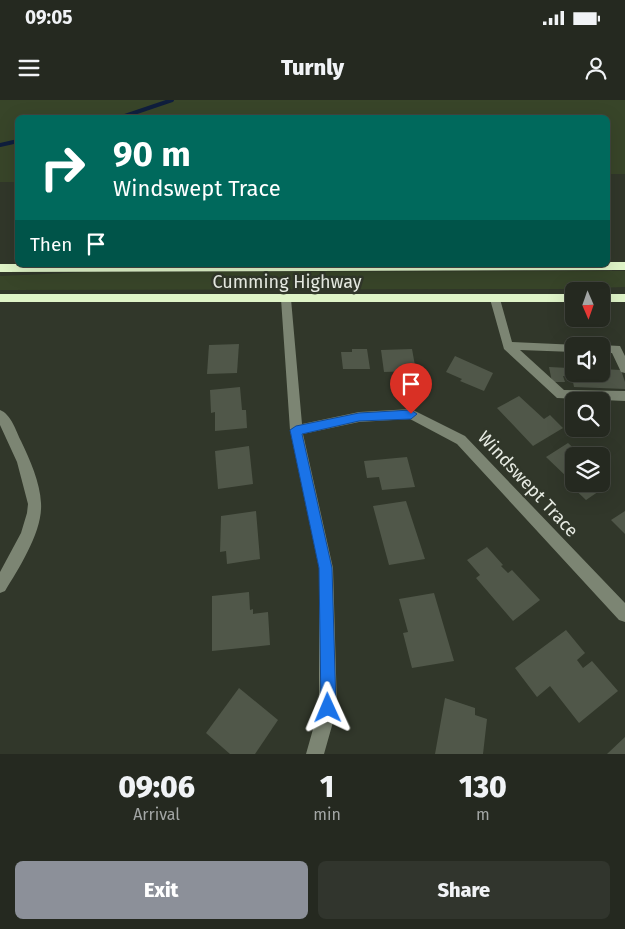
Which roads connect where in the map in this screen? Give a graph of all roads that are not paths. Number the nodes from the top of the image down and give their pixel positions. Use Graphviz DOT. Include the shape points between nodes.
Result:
graph roads {
  1 [pos="610,266"];
  2 [pos="625,266"];
  3 [pos="312,267"];
  4 [pos="0,268"];
  5 [pos="0,298"];
  6 [pos="495,298"];
  7 [pos="565,298"];
  8 [pos="610,298"];
  9 [pos="625,298"];
  10 [pos="286,299"];
  11 [pos="508,346"];
  12 [pos="565,348"];
  13 [pos="610,349"];
  14 [pos="625,370"];
  15 [pos="625,396"];
  16 [pos="0,416"];
  17 [pos="296,430"];
  18 [pos="0,586"];
  19 [pos="625,614"];
  20 [pos="315,754"];
  1 -- 2 [label="highway, Cumming Highway"];
  3 -- 4 [label="highway, Cumming Highway"];
  5 -- 10 [label="highway, Cumming Highway"];
  6 -- 7 [label="highway, Cumming Highway"];
  6 -- 10 [label="highway, Cumming Highway"];
  6 -- 11 [label="street"];
  8 -- 9 [label="highway"];
  10 -- 17 [label="street"];
  11 -- 12 [label="street"];
  11 -- 15 [label="street" via="561,395"];
  13 -- 14 [label="street" via="616,349"];
  16 -- 18 [label="street" via="27,466 35,510 20,554"];
  17 -- 19 [label="street, Windswept Trace" via="359,417 411,414 461,440"];
  17 -- 20 [label="street" via="326,568 328,708"];
}
